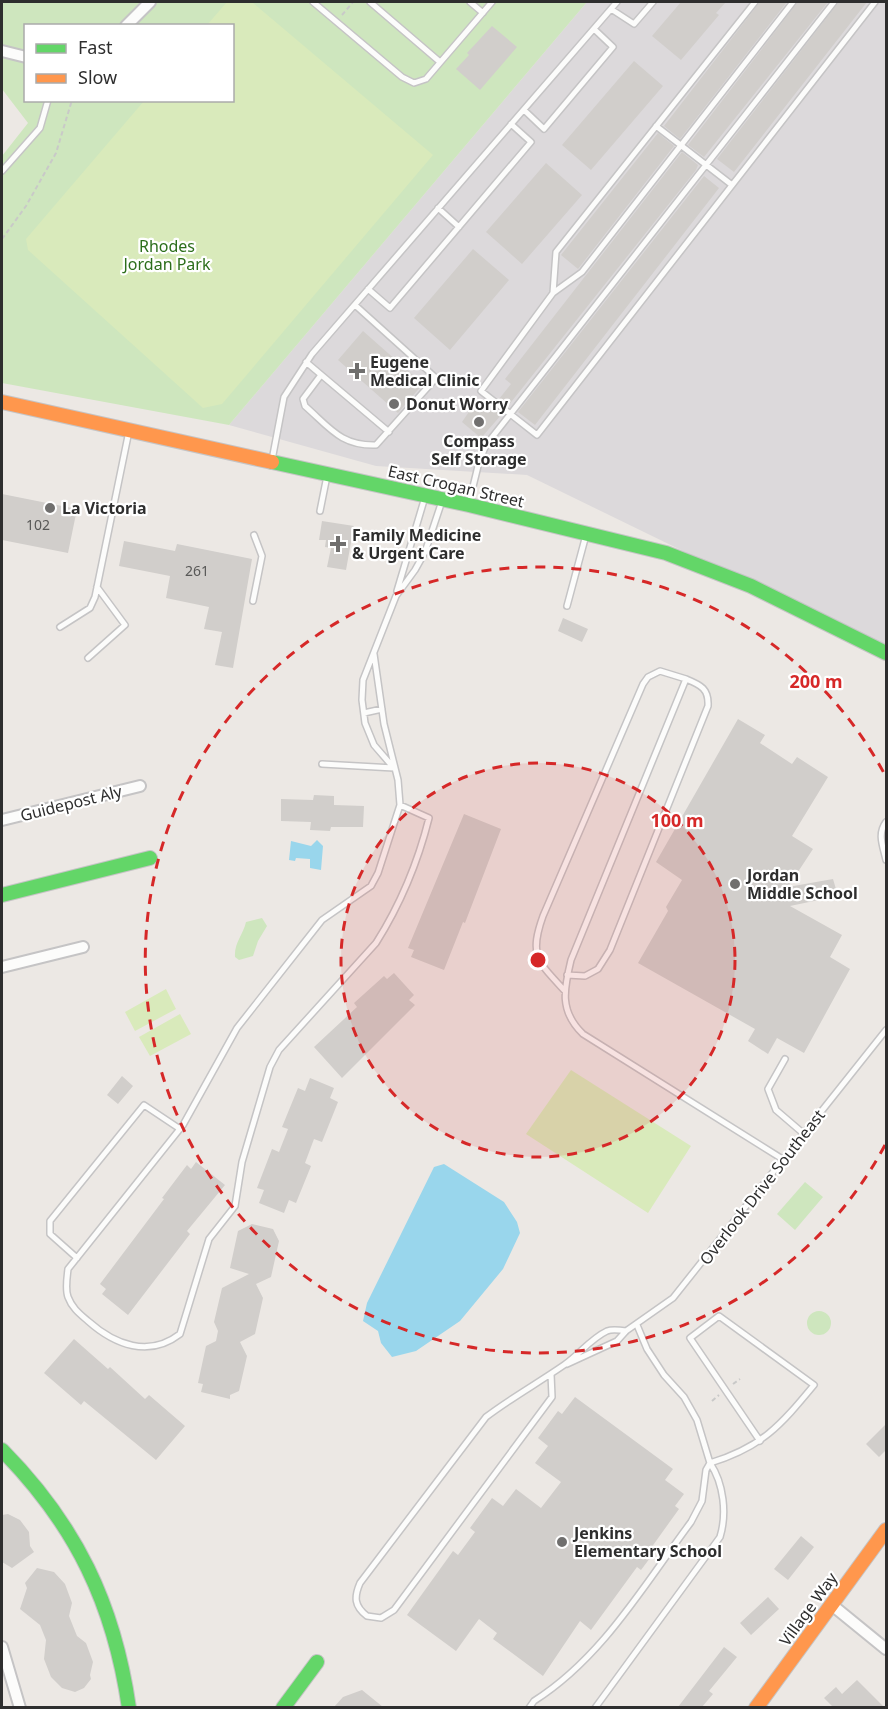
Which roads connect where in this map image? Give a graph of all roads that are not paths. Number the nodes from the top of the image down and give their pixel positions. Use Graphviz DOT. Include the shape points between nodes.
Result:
graph roads {
  1 [pos="150,2"];
  2 [pos="313,2"];
  3 [pos="370,2"];
  4 [pos="470,2"];
  5 [pos="492,2"];
  6 [pos="617,2"];
  7 [pos="653,2"];
  8 [pos="755,2"];
  9 [pos="793,2"];
  10 [pos="834,2"];
  11 [pos="875,2"];
  12 [pos="611,9"];
  13 [pos="483,13"];
  14 [pos="128,24"];
  15 [pos="594,29"];
  16 [pos="2,51"];
  17 [pos="24,56"];
  18 [pos="440,62"];
  19 [pos="47,102"];
  20 [pos="524,110"];
  21 [pos="511,124"];
  22 [pos="656,126"];
  23 [pos="681,145"];
  24 [pos="706,165"];
  25 [pos="2,171"];
  26 [pos="732,185"];
  27 [pos="438,208"];
  28 [pos="459,227"];
  29 [pos="368,289"];
  30 [pos="553,293"];
  31 [pos="354,305"];
  32 [pos="306,362"];
  33 [pos="321,375"];
  34 [pos="2,402"];
  35 [pos="511,415"];
  36 [pos="130,429"];
  37 [pos="389,432"];
  38 [pos="272,462"];
  39 [pos="327,474"];
  40 [pos="425,495"];
  41 [pos="442,499"];
  42 [pos="469,505"];
  43 [pos="320,512"];
  44 [pos="586,534"];
  45 [pos="254,535"];
  46 [pos="97,586"];
  47 [pos="396,596"];
  48 [pos="254,601"];
  49 [pos="567,606"];
  50 [pos="60,627"];
  51 [pos="886,653"];
  52 [pos="374,654"];
  53 [pos="88,658"];
  54 [pos="686,679"];
  55 [pos="382,709"];
  56 [pos="364,713"];
  57 [pos="322,764"];
  58 [pos="394,768"];
  59 [pos="140,786"];
  60 [pos="400,805"];
  61 [pos="2,820"];
  62 [pos="886,822"];
  63 [pos="150,858"];
  64 [pos="886,860"];
  65 [pos="2,896"];
  66 [pos="83,947"];
  67 [pos="2,967"];
  68 [pos="567,975"];
  69 [pos="564,990"];
  70 [pos="886,1030"];
  71 [pos="785,1059"];
  72 [pos="180,1129"];
  73 [pos="804,1134"];
  74 [pos="784,1160"];
  75 [pos="77,1258"];
  76 [pos="637,1324"];
  77 [pos="626,1331"];
  78 [pos="566,1364"];
  79 [pos="551,1374"];
  80 [pos="760,1441"];
  81 [pos="2,1450"];
  82 [pos="710,1463"];
  83 [pos="886,1530"];
  84 [pos="832,1605"];
  85 [pos="2,1647"];
  86 [pos="886,1649"];
  87 [pos="318,1662"];
  88 [pos="20,1707"];
  89 [pos="129,1707"];
  90 [pos="283,1707"];
  91 [pos="529,1707"];
  92 [pos="595,1707"];
  93 [pos="756,1707"];
  1 -- 14 [label="street"];
  2 -- 18 [label="lane" via="408,81 426,79"];
  3 -- 18 [label="lane"];
  4 -- 13 [label="lane"];
  5 -- 13 [label="lane"];
  6 -- 12 [label="lane"];
  7 -- 12 [label="lane" via="634,24"];
  8 -- 22 [label="lane"];
  9 -- 23 [label="lane"];
  10 -- 24 [label="lane"];
  11 -- 26 [label="lane"];
  12 -- 15 [label="lane"];
  13 -- 18 [label="lane"];
  15 -- 20 [label="lane"];
  15 -- 20 [label="lane" via="613,47 544,129"];
  16 -- 17 [label="street"];
  19 -- 25 [label="lane" via="40,128"];
  20 -- 21 [label="lane"];
  21 -- 27 [label="lane"];
  21 -- 28 [label="lane" via="531,142"];
  22 -- 23 [label="lane"];
  22 -- 30 [label="lane" via="556,252"];
  23 -- 24 [label="lane"];
  23 -- 30 [label="lane" via="582,272"];
  24 -- 26 [label="lane"];
  24 -- 35 [label="lane"];
  26 -- 35 [label="lane" via="537,435"];
  27 -- 28 [label="lane"];
  27 -- 29 [label="lane"];
  28 -- 29 [label="lane" via="390,308"];
  29 -- 31 [label="lane"];
  30 -- 35 [label="lane" via="481,391"];
  31 -- 32 [label="lane"];
  31 -- 37 [label="lane" via="436,378"];
  32 -- 33 [label="lane"];
  32 -- 38 [label="lane" via="284,397"];
  33 -- 37 [label="lane"];
  33 -- 37 [label="lane" via="303,399 305,406 348,443 376,445"];
  34 -- 36 [label="main road, East Crogan Street"];
  35 -- 42 [label="lane" via="482,453"];
  36 -- 38 [label="main road, East Crogan Street"];
  36 -- 46 [label="lane"];
  38 -- 39 [label="main road, East Crogan Street"];
  39 -- 40 [label="main road, East Crogan Street"];
  39 -- 43 [label="lane"];
  40 -- 41 [label="main road, East Crogan Street"];
  40 -- 47 [label="lane"];
  41 -- 42 [label="main road, East Crogan Street"];
  41 -- 47 [label="lane" via="420,561"];
  42 -- 44 [label="main road, East Crogan Street"];
  44 -- 49 [label="lane"];
  44 -- 51 [label="main road, East Crogan Street" via="666,553 751,586"];
  45 -- 48 [label="lane" via="262,556"];
  46 -- 50 [label="lane" via="90,608"];
  46 -- 53 [label="lane" via="125,625"];
  47 -- 52 [label="lane"];
  52 -- 55 [label="lane"];
  52 -- 56 [label="lane" via="363,680"];
  54 -- 68 [label="lane"];
  54 -- 68 [label="lane" via="701,684 708,706 610,950 597,969 585,976"];
  54 -- 69 [label="lane" via="660,671 643,684 543,916 535,953 540,965"];
  55 -- 56 [label="lane"];
  55 -- 58 [label="lane"];
  56 -- 58 [label="lane" via="374,745"];
  57 -- 58 [label="lane"];
  58 -- 60 [label="lane"];
  59 -- 61 [label="street, Guidepost Aly"];
  60 -- 72 [label="lane" via="391,841 371,886 322,920 237,1028"];
  60 -- 75 [label="lane" via="429,818 419,856 376,944 279,1050 270,1067 242,1162 235,1206 209,1239 180,1334 153,1347 126,1346 103,1334 72,1307 66,1294 68,1269"];
  62 -- 64 [label="lane" via="881,837"];
  63 -- 65 [label="main road"];
  66 -- 67 [label="street"];
  68 -- 69 [label="lane"];
  69 -- 74 [label="lane" via="569,1018 583,1034"];
  70 -- 73 [label="lane, Overlook Drive Southeast"];
  71 -- 73 [label="lane" via="768,1089 776,1110"];
  72 -- 75 [label="lane"];
  72 -- 75 [label="lane" via="144,1105 50,1221 50,1234"];
  73 -- 74 [label="lane, Overlook Drive Southeast"];
  74 -- 76 [label="lane, Overlook Drive Southeast" via="673,1298"];
  76 -- 77 [label="lane, Overlook Drive Southeast"];
  76 -- 82 [label="lane" via="647,1349 697,1420"];
  77 -- 78 [label="lane, Overlook Drive Southeast" via="616,1341"];
  77 -- 78 [label="lane" via="609,1330"];
  78 -- 79 [label="lane"];
  79 -- 79 [label="lane" via="486,1417 360,1583 356,1602 367,1616 381,1618 394,1610 552,1397"];
  80 -- 80 [label="lane" via="780,1427 814,1385 719,1316 690,1338"];
  80 -- 82 [label="lane" via="738,1454"];
  81 -- 89 [label="main road" via="28,1474 65,1525 107,1605"];
  82 -- 91 [label="lane" via="702,1501 691,1522 604,1639 576,1670"];
  82 -- 92 [label="lane" via="724,1503 726,1520 720,1537"];
  83 -- 84 [label="main road, Village Way"];
  84 -- 86 [label="street"];
  84 -- 93 [label="main road, Village Way"];
  85 -- 88 [label="street"];
  87 -- 90 [label="main road"];
}
